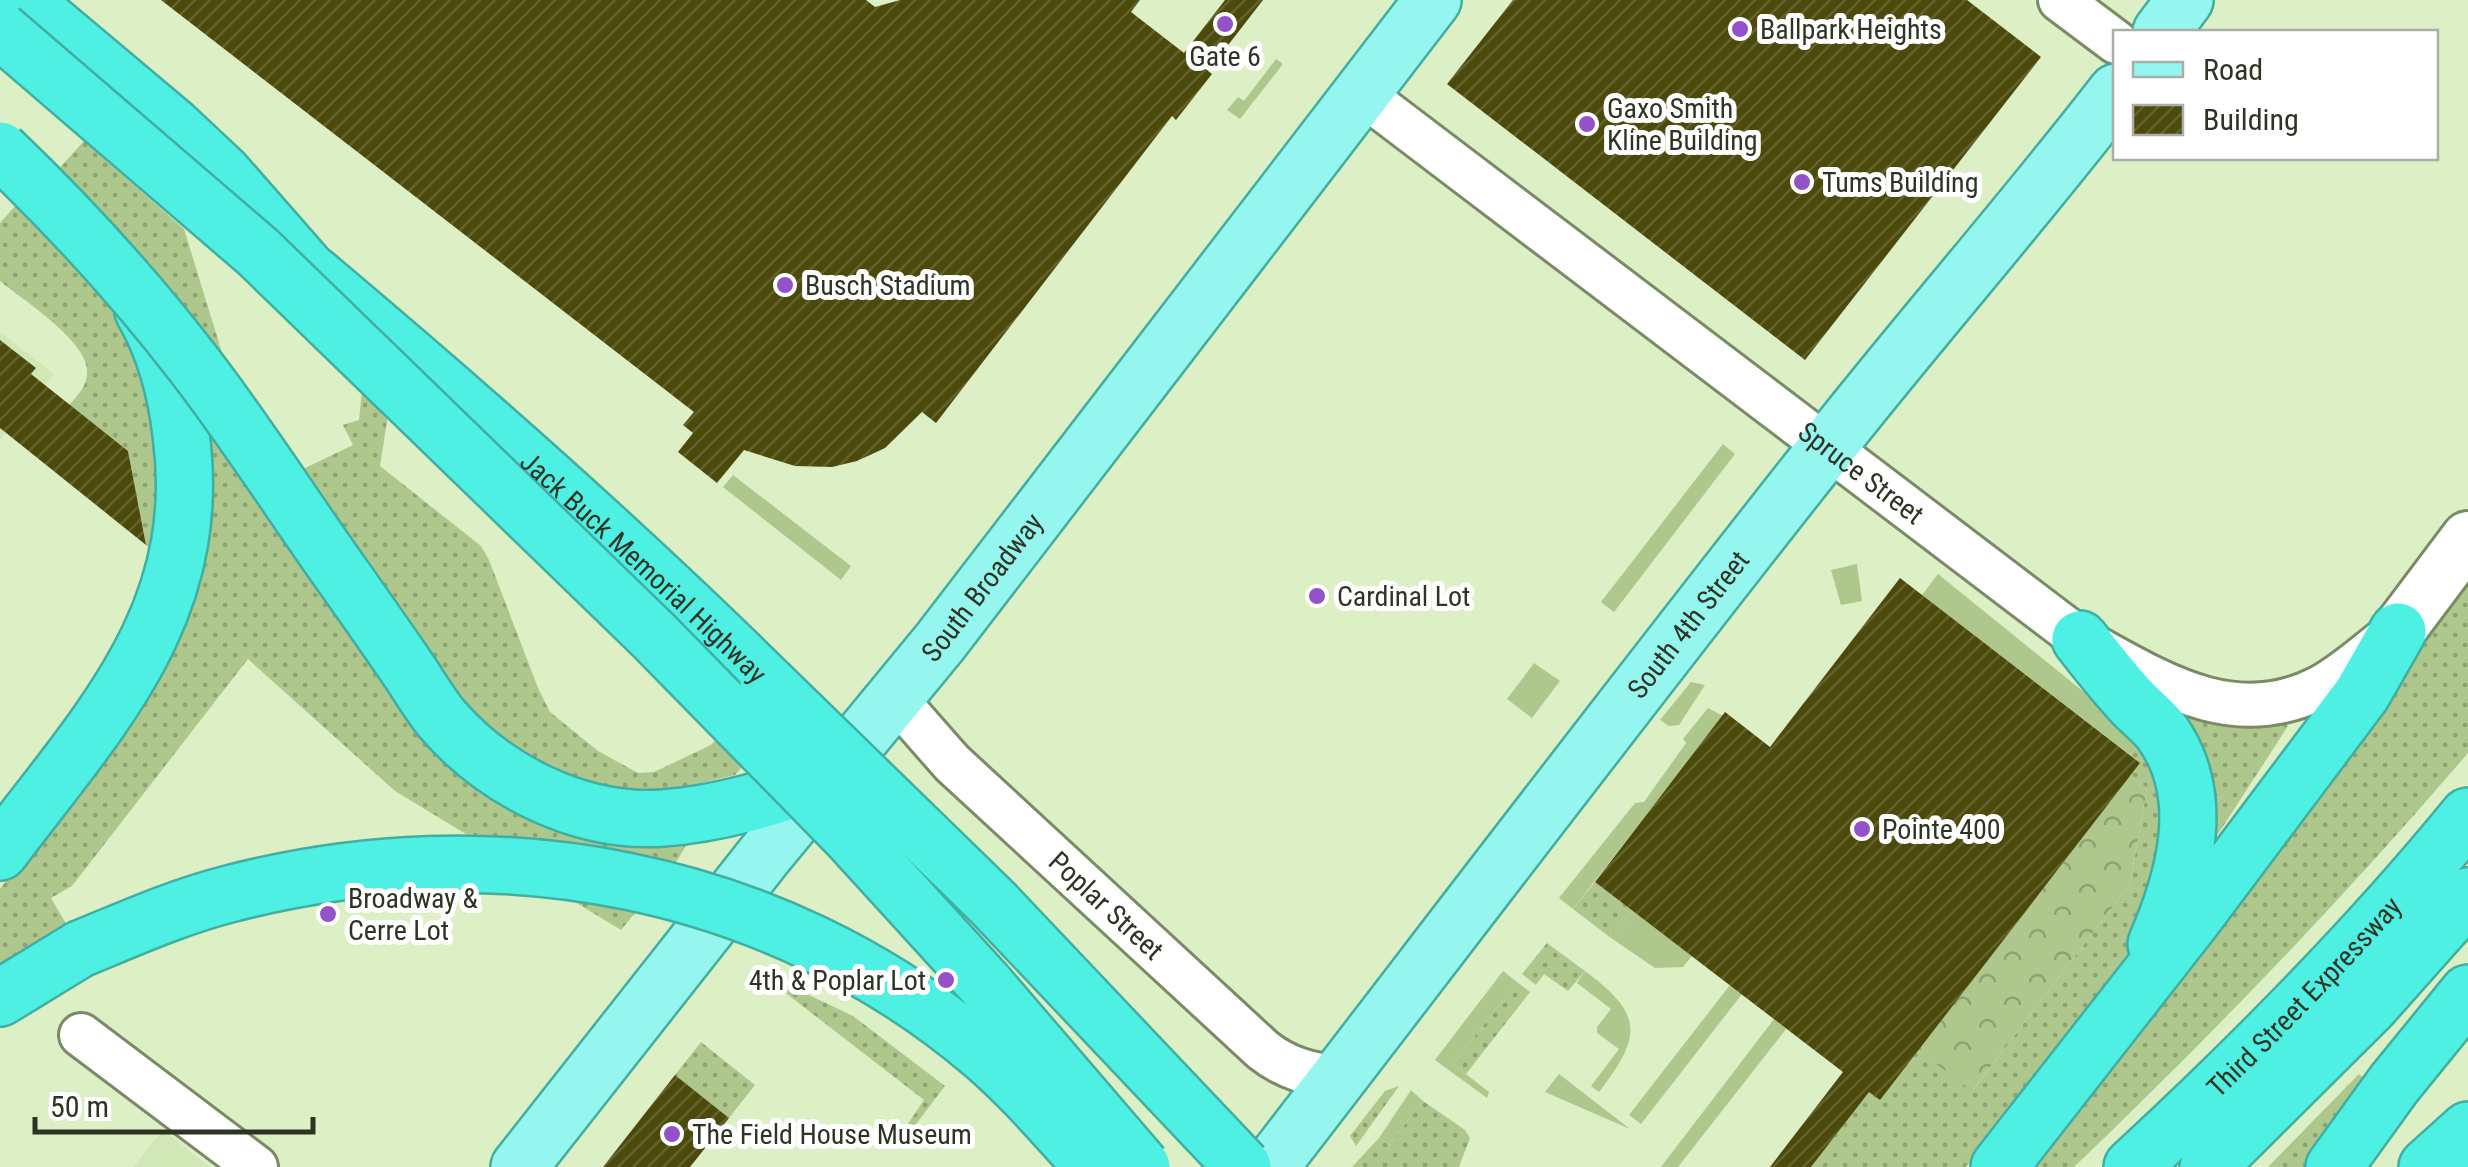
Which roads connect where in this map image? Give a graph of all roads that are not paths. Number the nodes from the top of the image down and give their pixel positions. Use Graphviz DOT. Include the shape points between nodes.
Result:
graph roads {
  1 [pos="23,0"];
  2 [pos="1433,0"];
  3 [pos="2060,0"];
  4 [pos="2186,0"];
  5 [pos="0,21"];
  6 [pos="0,30"];
  7 [pos="2163,30"];
  8 [pos="2113,40"];
  9 [pos="1362,92"];
  10 [pos="2113,96"];
  11 [pos="0,149"];
  12 [pos="308,270"];
  13 [pos="1827,447"];
  14 [pos="2468,538"];
  15 [pos="2398,631"];
  16 [pos="2080,639"];
  17 [pos="894,697"];
  18 [pos="826,779"];
  19 [pos="2468,816"];
  20 [pos="0,852"];
  21 [pos="2468,896"];
  22 [pos="2136,990"];
  23 [pos="2468,993"];
  24 [pos="0,998"];
  25 [pos="2468,1030"];
  26 [pos="82,1035"];
  27 [pos="1340,1076"];
  28 [pos="2468,1130"];
  29 [pos="2468,1154"];
  30 [pos="2338,1161"];
  31 [pos="256,1167"];
  32 [pos="519,1167"];
  33 [pos="1093,1167"];
  34 [pos="1142,1167"];
  35 [pos="1242,1167"];
  36 [pos="1270,1167"];
  37 [pos="1999,1167"];
  38 [pos="2132,1167"];
  39 [pos="2208,1167"];
  40 [pos="2427,1167"];
  41 [pos="2459,1167"];
  1 -- 12 [label="highway" via="223,173"];
  2 -- 9 [label="main road, South Broadway"];
  3 -- 8 [label="street"];
  4 -- 7 [label="main road"];
  5 -- 12 [label="highway, Jack Buck Memorial Highway"];
  6 -- 34 [label="highway, Jack Buck Memorial Highway, bridge" via="258,252 653,635 877,866"];
  9 -- 13 [label="street, Spruce Street"];
  9 -- 17 [label="main road, South Broadway"];
  10 -- 13 [label="main road, South 4th Street"];
  11 -- 18 [label="highway, bridge" via="160,321 442,718 488,764 544,796 608,815 659,819"];
  11 -- 20 [label="highway, bridge" via="127,285 149,321 177,404 185,478 175,570 146,650"];
  12 -- 35 [label="highway, Jack Buck Memorial Highway, bridge" via="685,602 993,903"];
  13 -- 16 [label="street, Spruce Street"];
  13 -- 27 [label="main road, South 4th Street"];
  14 -- 15 [label="street"];
  15 -- 16 [label="street, Spruce Street" via="2323,686 2265,707 2202,699"];
  15 -- 22 [label="highway" via="2362,694"];
  16 -- 22 [label="highway" via="2159,728 2175,753 2189,801 2172,905"];
  17 -- 18 [label="main road, South Broadway"];
  17 -- 27 [label="street, Poplar Street" via="952,763 1263,1050 1286,1065"];
  18 -- 32 [label="main road, South Broadway"];
  19 -- 38 [label="highway, Third Street Expressway" via="2304,1000"];
  21 -- 39 [label="highway, Third Street Expressway" via="2370,1006"];
  22 -- 37 [label="highway"];
  23 -- 30 [label="highway"];
  24 -- 33 [label="highway, bridge" via="80,949 227,894 287,881 419,866 509,865 636,880 778,926 899,993 983,1052"];
  25 -- 30 [label="highway"];
  26 -- 31 [label="street"];
  27 -- 36 [label="main road, South 4th Street"];
  28 -- 40 [label="highway"];
  29 -- 41 [label="street"];
}
